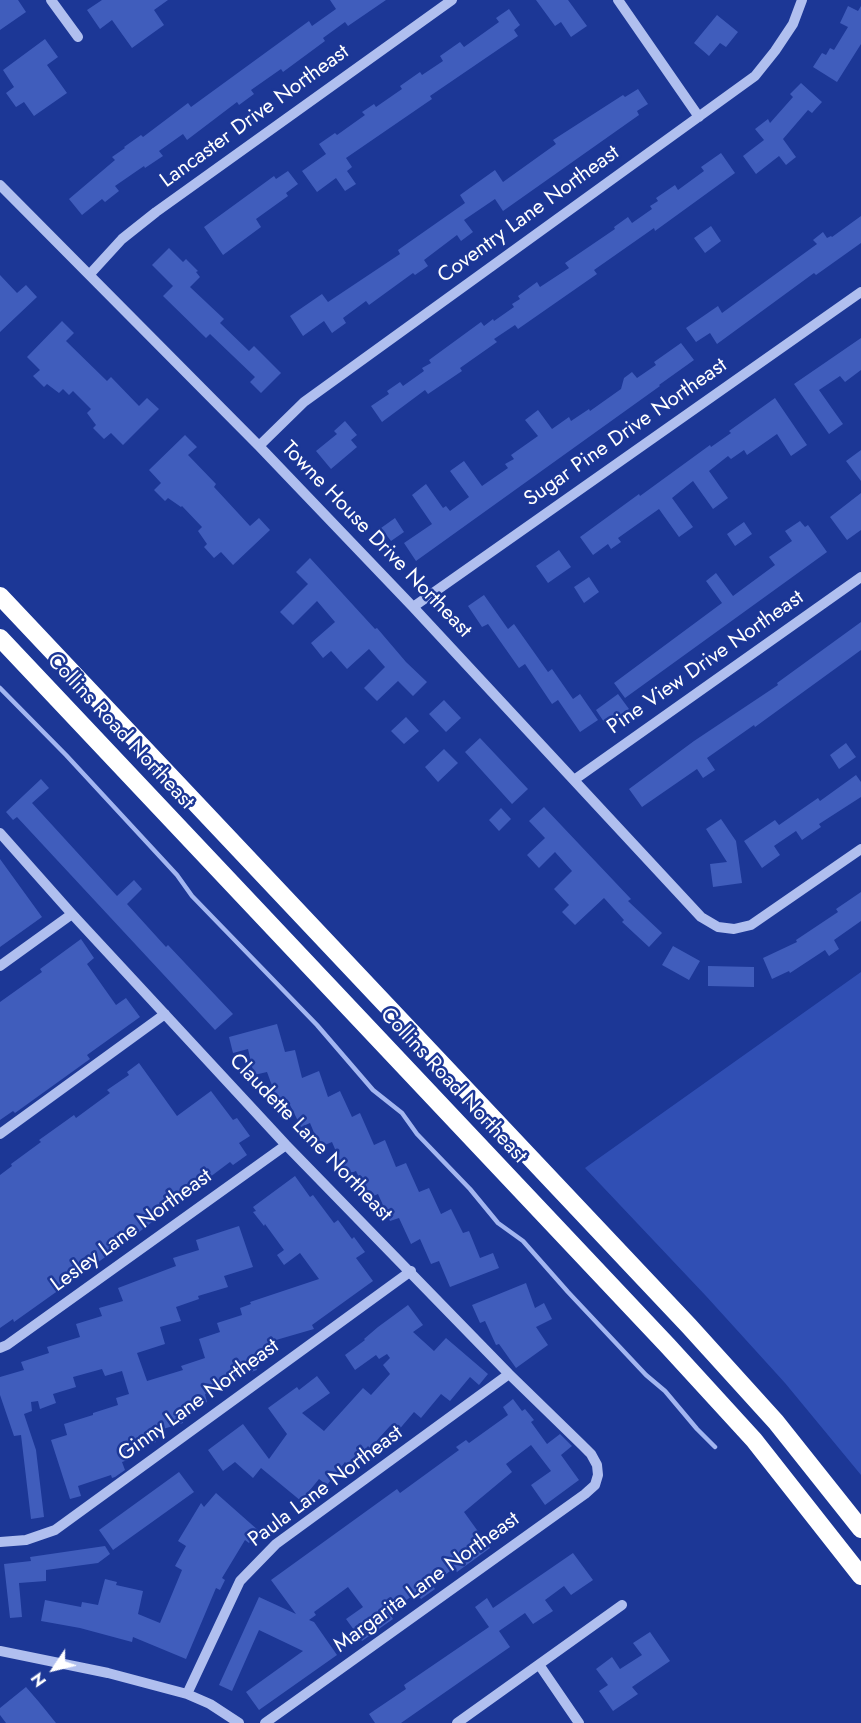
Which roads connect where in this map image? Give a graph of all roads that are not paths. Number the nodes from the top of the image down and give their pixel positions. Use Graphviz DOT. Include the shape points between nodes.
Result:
graph roads {
  1 [pos="51,0"];
  2 [pos="452,0"];
  3 [pos="618,0"];
  4 [pos="802,0"];
  5 [pos="78,37"];
  6 [pos="699,117"];
  7 [pos="0,185"];
  8 [pos="90,274"];
  9 [pos="861,292"];
  10 [pos="259,446"];
  11 [pos="861,577"];
  12 [pos="0,596"];
  13 [pos="413,607"];
  14 [pos="0,638"];
  15 [pos="574,780"];
  16 [pos="0,833"];
  17 [pos="861,849"];
  18 [pos="72,914"];
  19 [pos="0,966"];
  20 [pos="165,1014"];
  21 [pos="0,1134"];
  22 [pos="286,1145"];
  23 [pos="411,1271"];
  24 [pos="0,1348"];
  25 [pos="510,1374"];
  26 [pos="597,1465"];
  27 [pos="861,1528"];
  28 [pos="0,1542"];
  29 [pos="861,1576"];
  30 [pos="622,1605"];
  31 [pos="0,1651"];
  32 [pos="540,1666"];
  33 [pos="187,1694"];
  34 [pos="239,1723"];
  35 [pos="265,1723"];
  36 [pos="457,1723"];
  37 [pos="579,1723"];
  1 -- 5 [label="street"];
  2 -- 8 [label="street, Lancaster Drive Northeast" via="156,212 122,239"];
  3 -- 6 [label="street"];
  4 -- 6 [label="street, Coventry Lane Northeast" via="793,24 755,76"];
  6 -- 10 [label="street, Coventry Lane Northeast" via="303,402"];
  7 -- 8 [label="street, Towne House Drive Northeast"];
  8 -- 10 [label="street, Towne House Drive Northeast"];
  9 -- 13 [label="street, Sugar Pine Drive Northeast"];
  10 -- 13 [label="street, Towne House Drive Northeast"];
  11 -- 15 [label="street, Pine View Drive Northeast"];
  12 -- 27 [label="highway, Collins Road Northeast" via="689,1326 776,1422"];
  13 -- 15 [label="street, Towne House Drive Northeast"];
  14 -- 29 [label="highway, Collins Road Northeast" via="668,1346 754,1440"];
  15 -- 17 [label="street, Towne House Drive Northeast" via="701,917 718,927 751,925"];
  16 -- 18 [label="street, Claudette Lane Northeast"];
  18 -- 19 [label="street"];
  18 -- 20 [label="street, Claudette Lane Northeast"];
  20 -- 21 [label="street"];
  20 -- 22 [label="street, Claudette Lane Northeast"];
  22 -- 23 [label="street, Claudette Lane Northeast"];
  22 -- 24 [label="street, Lesley Lane Northeast"];
  23 -- 25 [label="street, Claudette Lane Northeast"];
  23 -- 28 [label="street, Ginny Lane Northeast" via="55,1530 26,1540"];
  25 -- 26 [label="street, Claudette Lane Northeast" via="591,1454"];
  25 -- 33 [label="street, Paula Lane Northeast" via="276,1544 240,1581"];
  26 -- 35 [label="street, Margarita Lane Northeast" via="595,1485 585,1494"];
  30 -- 32 [label="street"];
  31 -- 33 [label="street"];
  32 -- 36 [label="street"];
  32 -- 37 [label="street"];
  33 -- 34 [label="street"];
}
